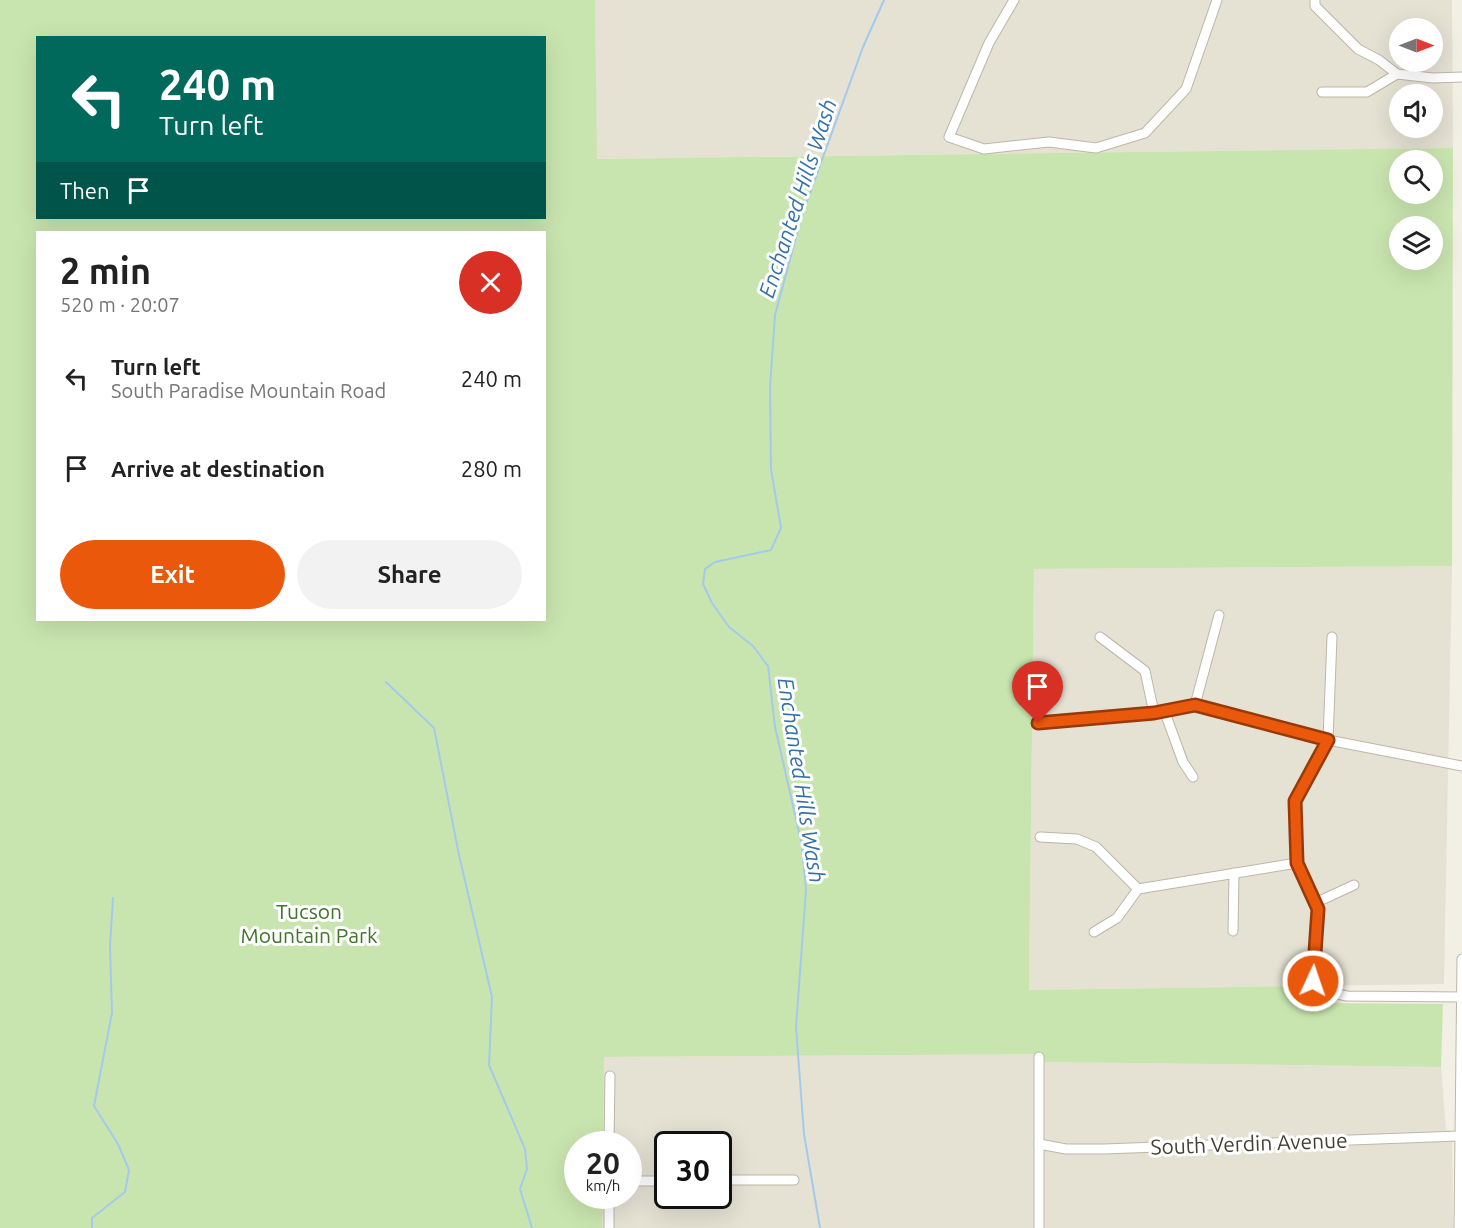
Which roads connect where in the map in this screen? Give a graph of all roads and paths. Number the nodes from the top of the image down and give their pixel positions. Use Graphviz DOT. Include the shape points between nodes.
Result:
graph roads {
  1 [pos="1014,0"];
  2 [pos="1217,0"];
  3 [pos="1315,0"];
  4 [pos="1397,74"];
  5 [pos="1462,77"];
  6 [pos="1322,92"];
  7 [pos="1219,615"];
  8 [pos="1100,637"];
  9 [pos="1332,637"];
  10 [pos="1195,705"];
  11 [pos="1159,712"];
  12 [pos="1038,723"];
  13 [pos="1328,740"];
  14 [pos="1462,766"];
  15 [pos="1193,777"];
  16 [pos="1040,837"];
  17 [pos="1297,863"];
  18 [pos="1234,873"];
  19 [pos="1354,885"];
  20 [pos="1138,889"];
  21 [pos="1316,903"];
  22 [pos="1233,931"];
  23 [pos="1095,932"];
  24 [pos="1462,959"];
  25 [pos="1462,997"];
  26 [pos="1039,1057"];
  27 [pos="1461,1072"];
  28 [pos="610,1076"];
  29 [pos="609,1131"];
  30 [pos="1460,1136"];
  31 [pos="1039,1144"];
  32 [pos="732,1180"];
  33 [pos="794,1180"];
  34 [pos="609,1209"];
  35 [pos="1460,1225"];
  36 [pos="609,1228"];
  37 [pos="1039,1228"];
  1 -- 2 [label="street" via="988,44 949,137 984,149 1049,142 1096,148 1145,132 1186,88"];
  3 -- 4 [label="street" via="1315,6 1358,49"];
  4 -- 5 [label="street"];
  4 -- 6 [label="street" via="1367,92"];
  7 -- 10 [label="street"];
  8 -- 11 [label="street" via="1145,671"];
  9 -- 13 [label="street"];
  10 -- 11 [label="street"];
  10 -- 13 [label="street"];
  11 -- 12 [label="street"];
  11 -- 15 [label="street"];
  13 -- 14 [label="street"];
  13 -- 17 [label="street" via="1295,801"];
  16 -- 20 [label="street" via="1077,839 1096,847"];
  17 -- 18 [label="street"];
  17 -- 21 [label="street"];
  18 -- 20 [label="street"];
  18 -- 22 [label="street"];
  19 -- 21 [label="street"];
  20 -- 23 [label="street" via="1117,918"];
  21 -- 25 [label="street" via="1313,981 1318,990 1347,996"];
  24 -- 25 [label="street"];
  25 -- 27 [label="street"];
  26 -- 31 [label="street"];
  27 -- 30 [label="street"];
  28 -- 29 [label="street"];
  30 -- 31 [label="street, South Verdin Avenue" via="1104,1149"];
  30 -- 35 [label="street"];
  31 -- 37 [label="street"];
  32 -- 33 [label="street"];
  34 -- 36 [label="street"];
}
